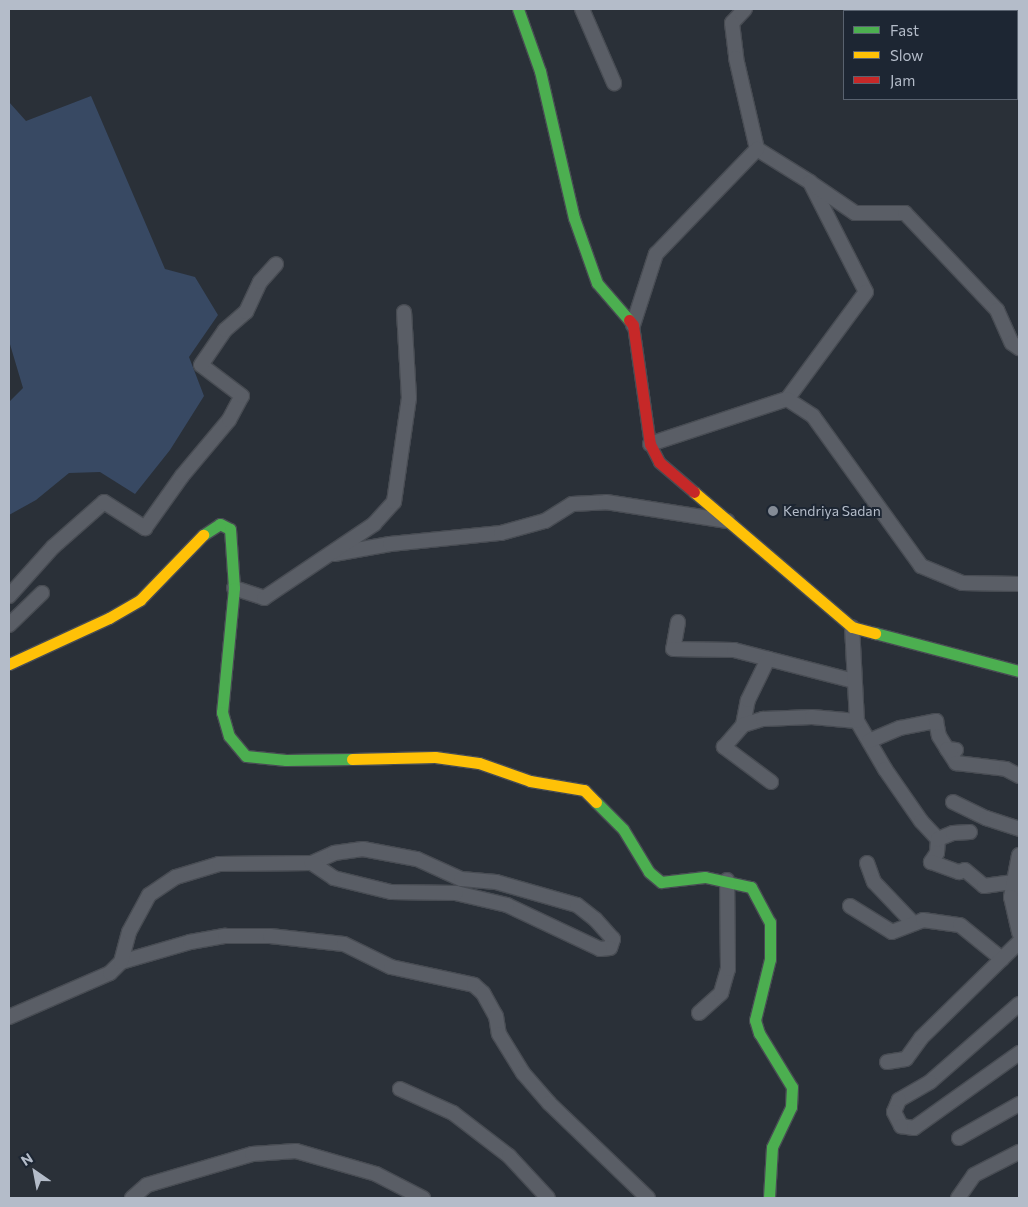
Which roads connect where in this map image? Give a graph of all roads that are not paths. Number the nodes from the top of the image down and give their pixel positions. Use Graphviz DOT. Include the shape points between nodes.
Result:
graph roads {
  1 [pos="518,9"];
  2 [pos="582,9"];
  3 [pos="745,9"];
  4 [pos="614,83"];
  5 [pos="758,149"];
  6 [pos="810,182"];
  7 [pos="276,264"];
  8 [pos="404,312"];
  9 [pos="634,325"];
  10 [pos="1019,348"];
  11 [pos="787,399"];
  12 [pos="650,444"];
  13 [pos="729,521"];
  14 [pos="334,554"];
  15 [pos="1019,584"];
  16 [pos="234,588"];
  17 [pos="42,593"];
  18 [pos="9,596"];
  19 [pos="678,622"];
  20 [pos="9,625"];
  21 [pos="852,627"];
  22 [pos="768,659"];
  23 [pos="9,664"];
  24 [pos="1019,671"];
  25 [pos="854,681"];
  26 [pos="857,721"];
  27 [pos="743,725"];
  28 [pos="869,741"];
  29 [pos="1019,776"];
  30 [pos="772,782"];
  31 [pos="953,802"];
  32 [pos="1019,829"];
  33 [pos="970,832"];
  34 [pos="938,839"];
  35 [pos="1019,855"];
  36 [pos="312,863"];
  37 [pos="867,864"];
  38 [pos="461,879"];
  39 [pos="727,880"];
  40 [pos="1014,882"];
  41 [pos="456,893"];
  42 [pos="850,906"];
  43 [pos="913,922"];
  44 [pos="1019,933"];
  45 [pos="1019,942"];
  46 [pos="1002,959"];
  47 [pos="121,962"];
  48 [pos="1019,1004"];
  49 [pos="699,1013"];
  50 [pos="9,1017"];
  51 [pos="1019,1053"];
  52 [pos="887,1062"];
  53 [pos="400,1089"];
  54 [pos="1019,1104"];
  55 [pos="959,1138"];
  56 [pos="1019,1152"];
  57 [pos="132,1198"];
  58 [pos="423,1198"];
  59 [pos="548,1198"];
  60 [pos="648,1198"];
  61 [pos="769,1198"];
  62 [pos="958,1198"];
  1 -- 9 [label="street" via="540,71 574,218 597,283"];
  2 -- 4 [label="street"];
  3 -- 5 [label="street" via="732,23 736,58"];
  5 -- 6 [label="street"];
  5 -- 9 [label="street" via="656,254"];
  6 -- 10 [label="street" via="855,213 905,213 997,310 1012,343"];
  6 -- 11 [label="street" via="866,292"];
  7 -- 18 [label="street" via="260,282 246,312 225,330 201,365 242,396 229,420 182,476 145,528 104,502 53,547"];
  8 -- 14 [label="street" via="409,398 394,502 374,524"];
  9 -- 12 [label="street"];
  11 -- 12 [label="street"];
  11 -- 15 [label="street" via="813,416 921,566 962,583"];
  12 -- 13 [label="street" via="659,462"];
  13 -- 14 [label="street" via="598,502 572,504 545,521 501,533 390,544"];
  13 -- 21 [label="street"];
  14 -- 16 [label="street" via="264,598"];
  16 -- 23 [label="street" via="230,529 220,524 207,532 140,600 109,618"];
  16 -- 39 [label="street" via="222,712 229,736 246,756 286,760 435,757 479,763 530,781 584,790 623,829 649,872 661,882 705,877"];
  17 -- 20 [label="street"];
  19 -- 22 [label="street" via="673,649 734,650"];
  21 -- 24 [label="street"];
  21 -- 25 [label="street"];
  22 -- 25 [label="street"];
  22 -- 27 [label="street" via="748,700"];
  25 -- 26 [label="street"];
  26 -- 27 [label="street" via="763,719"];
  26 -- 28 [label="street"];
  27 -- 30 [label="street" via="724,747"];
  28 -- 29 [label="street" via="900,728 936,721 939,736 952,750 956,763 1006,769"];
  28 -- 34 [label="street" via="921,822"];
  31 -- 32 [label="street"];
  33 -- 34 [label="street" via="953,833"];
  34 -- 40 [label="street" via="937,853 931,862 959,872 965,870 984,886"];
  35 -- 40 [label="street"];
  36 -- 38 [label="street" via="334,853 363,849 417,859"];
  36 -- 41 [label="street" via="334,878 391,892"];
  36 -- 47 [label="street" via="219,864 176,877 150,895 129,932"];
  37 -- 43 [label="street" via="874,882"];
  38 -- 41 [label="street"];
  38 -- 41 [label="street" via="496,882 576,906 595,919 612,939 610,948 600,949 576,940 507,905"];
  39 -- 49 [label="street" via="728,968 721,994"];
  39 -- 61 [label="street" via="752,887 770,922 770,959 755,1020 759,1033 792,1087 792,1107 772,1147"];
  40 -- 44 [label="street" via="1011,896"];
  42 -- 43 [label="street" via="892,932"];
  43 -- 46 [label="street" via="923,920 960,925"];
  45 -- 46 [label="street"];
  46 -- 52 [label="street" via="922,1038 906,1060"];
  47 -- 50 [label="street" via="93,983"];
  47 -- 60 [label="street" via="190,942 224,936 270,936 344,944 391,967 474,985 483,992 496,1016 499,1034 523,1073 549,1103"];
  48 -- 51 [label="street" via="930,1082 899,1100 894,1112 901,1126 914,1128"];
  53 -- 59 [label="street" via="453,1113 509,1156"];
  54 -- 55 [label="street"];
  56 -- 62 [label="street" via="974,1175"];
  57 -- 58 [label="street" via="148,1185 252,1154 296,1151 376,1174"];
}
